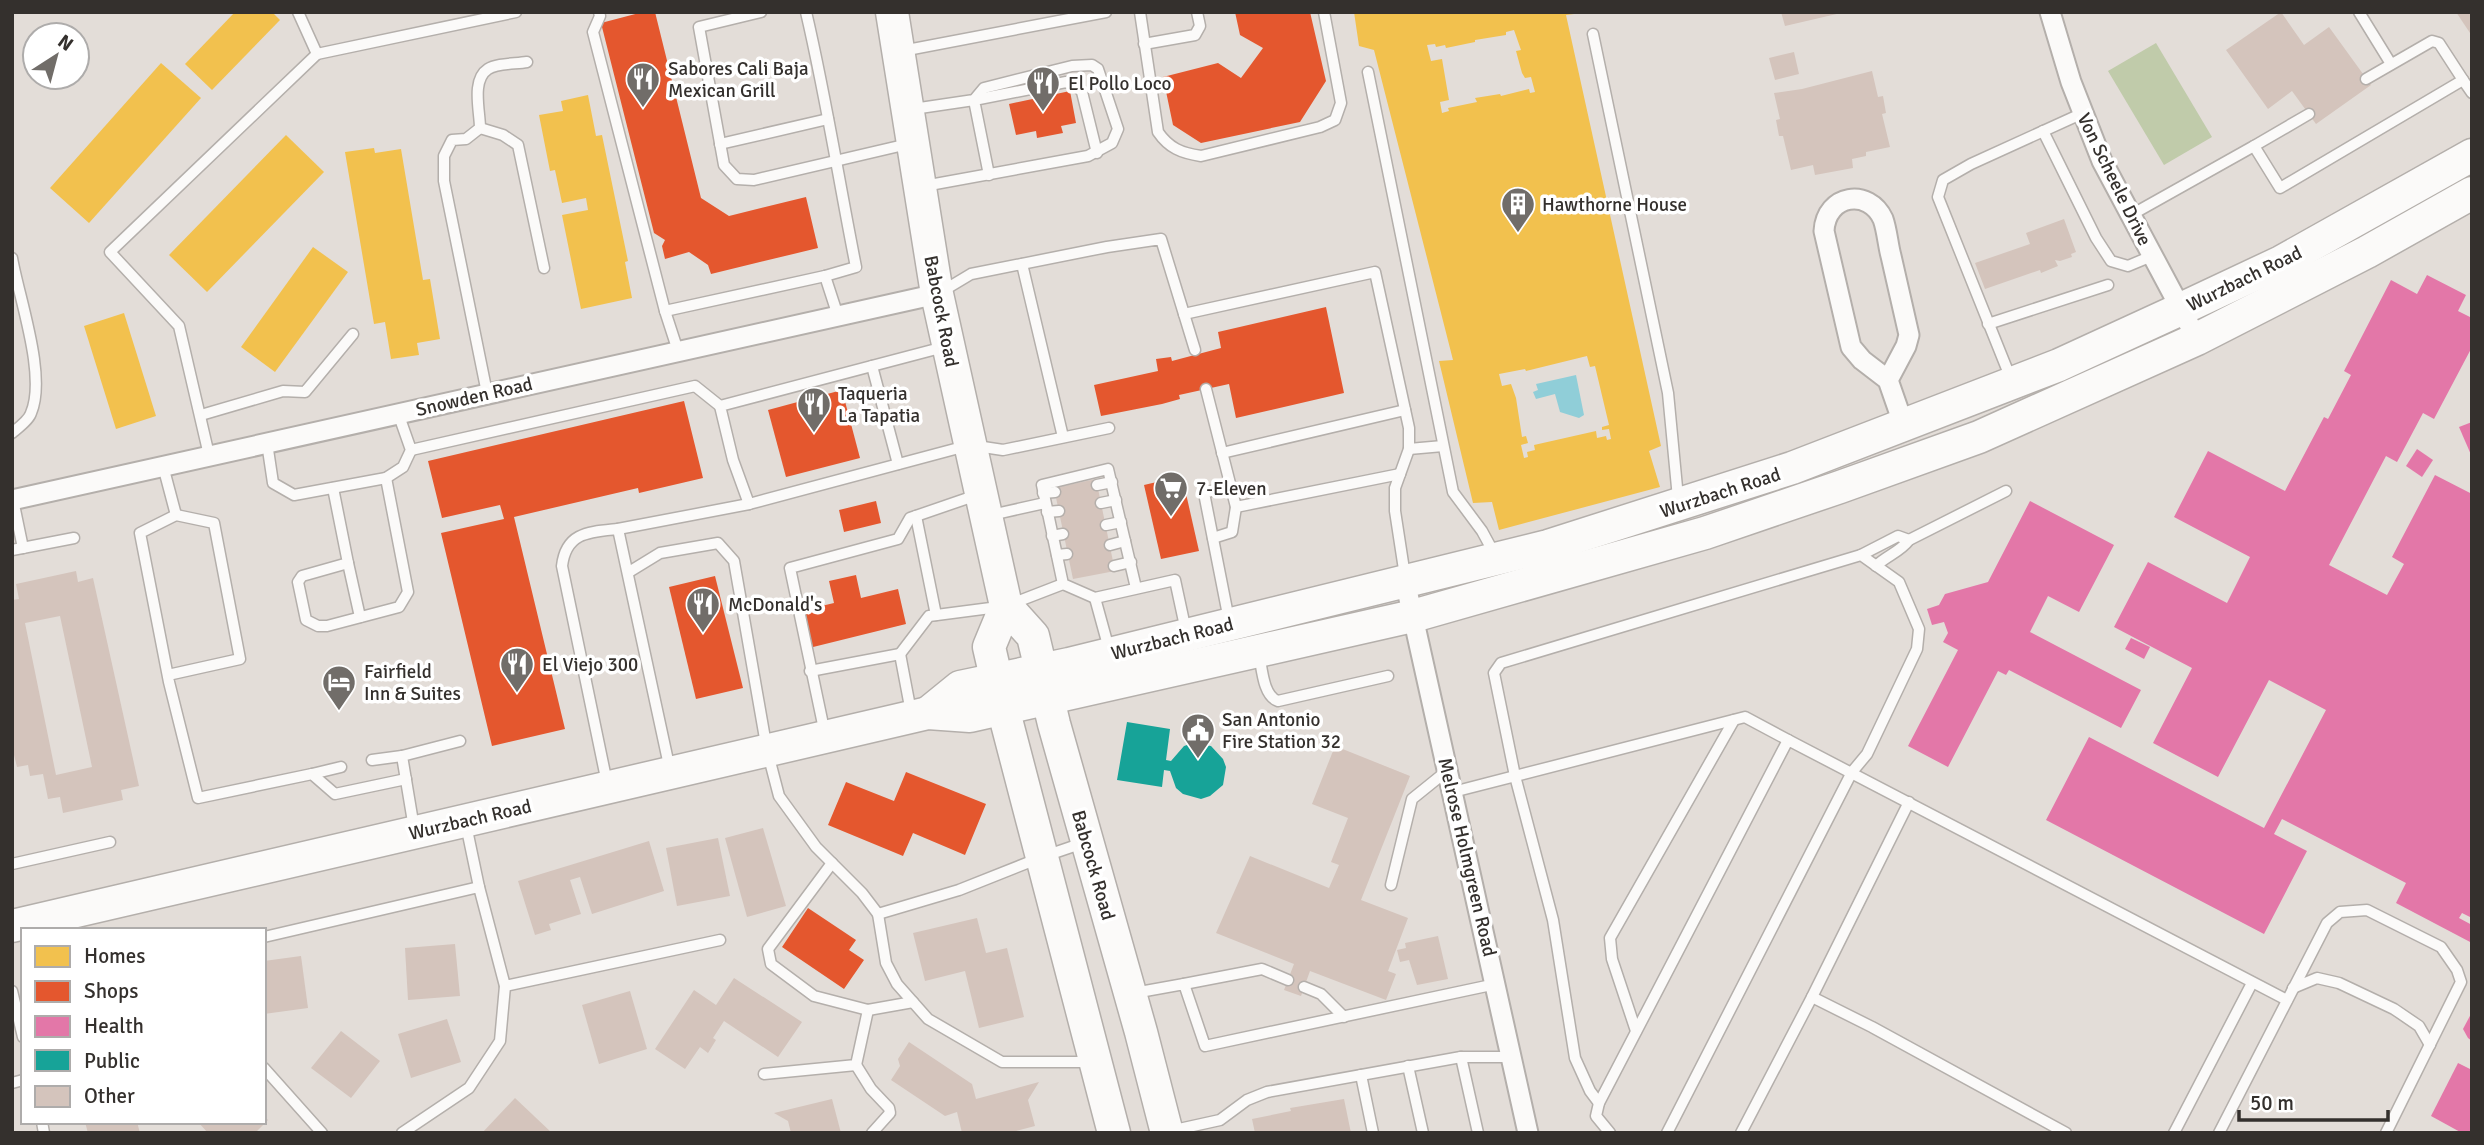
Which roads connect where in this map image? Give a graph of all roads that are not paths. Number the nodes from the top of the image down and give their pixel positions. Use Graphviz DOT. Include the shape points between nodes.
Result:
graph roads {
  1 [pos="298,12"];
  2 [pos="516,12"];
  3 [pos="599,12"];
  4 [pos="761,12"];
  5 [pos="806,12"];
  6 [pos="891,12"];
  7 [pos="1106,12"];
  8 [pos="1140,12"];
  9 [pos="1197,12"];
  10 [pos="1324,12"];
  11 [pos="2050,12"];
  12 [pos="2359,12"];
  13 [pos="1593,34"];
  14 [pos="1144,44"];
  15 [pos="898,51"];
  16 [pos="317,54"];
  17 [pos="527,62"];
  18 [pos="2391,64"];
  19 [pos="1368,72"];
  20 [pos="2366,79"];
  21 [pos="2463,80"];
  22 [pos="2472,93"];
  23 [pos="974,100"];
  24 [pos="908,110"];
  25 [pos="2083,113"];
  26 [pos="2309,114"];
  27 [pos="828,119"];
  28 [pos="480,128"];
  29 [pos="2043,131"];
  30 [pos="913,142"];
  31 [pos="720,144"];
  32 [pos="2255,146"];
  33 [pos="1097,153"];
  34 [pos="2472,155"];
  35 [pos="835,161"];
  36 [pos="989,175"];
  37 [pos="920,187"];
  38 [pos="2472,193"];
  39 [pos="2131,215"];
  40 [pos="2152,256"];
  41 [pos="12,258"];
  42 [pos="1022,264"];
  43 [pos="544,268"];
  44 [pos="825,276"];
  45 [pos="2109,285"];
  46 [pos="937,294"];
  47 [pos="2181,309"];
  48 [pos="666,311"];
  49 [pos="1184,314"];
  50 [pos="838,316"];
  51 [pos="1989,324"];
  52 [pos="353,334"];
  53 [pos="2197,339"];
  54 [pos="948,346"];
  55 [pos="1195,350"];
  56 [pos="678,351"];
  57 [pos="872,366"];
  58 [pos="1888,380"];
  59 [pos="2012,383"];
  60 [pos="1206,389"];
  61 [pos="487,393"];
  62 [pos="720,406"];
  63 [pos="1405,410"];
  64 [pos="398,413"];
  65 [pos="201,415"];
  66 [pos="1904,426"];
  67 [pos="1109,428"];
  68 [pos="12,433"];
  69 [pos="1063,437"];
  70 [pos="266,442"];
  71 [pos="970,445"];
  72 [pos="1443,446"];
  73 [pos="1409,449"];
  74 [pos="411,450"];
  75 [pos="1222,453"];
  76 [pos="209,455"];
  77 [pos="898,464"];
  78 [pos="163,466"];
  79 [pos="1400,474"];
  80 [pos="386,478"];
  81 [pos="1112,482"];
  82 [pos="1097,485"];
  83 [pos="1231,486"];
  84 [pos="333,488"];
  85 [pos="2006,491"];
  86 [pos="1055,492"];
  87 [pos="12,500"];
  88 [pos="1116,500"];
  89 [pos="1045,503"];
  90 [pos="1101,503"];
  91 [pos="749,504"];
  92 [pos="984,504"];
  93 [pos="1679,506"];
  94 [pos="1236,507"];
  95 [pos="1059,511"];
  96 [pos="176,515"];
  97 [pos="916,516"];
  98 [pos="1121,522"];
  99 [pos="1106,525"];
  100 [pos="618,529"];
  101 [pos="1063,534"];
  102 [pos="1052,536"];
  103 [pos="75,538"];
  104 [pos="1213,538"];
  105 [pos="1909,540"];
  106 [pos="1125,541"];
  107 [pos="1110,545"];
  108 [pos="18,549"];
  109 [pos="1861,555"];
  110 [pos="1497,559"];
  111 [pos="1130,562"];
  112 [pos="348,563"];
  113 [pos="1114,566"];
  114 [pos="1876,566"];
  115 [pos="629,572"];
  116 [pos="1066,579"];
  117 [pos="1405,581"];
  118 [pos="1136,588"];
  119 [pos="1095,598"];
  120 [pos="1006,606"];
  121 [pos="936,615"];
  122 [pos="1413,616"];
  123 [pos="360,617"];
  124 [pos="1230,624"];
  125 [pos="1187,634"];
  126 [pos="1259,650"];
  127 [pos="1110,653"];
  128 [pos="900,654"];
  129 [pos="810,671"];
  130 [pos="168,675"];
  131 [pos="1388,676"];
  132 [pos="1045,683"];
  133 [pos="1000,693"];
  134 [pos="920,715"];
  135 [pos="1734,720"];
  136 [pos="825,737"];
  137 [pos="1787,740"];
  138 [pos="460,741"];
  139 [pos="767,750"];
  140 [pos="402,757"];
  141 [pos="372,760"];
  142 [pos="341,767"];
  143 [pos="1448,770"];
  144 [pos="1852,772"];
  145 [pos="671,773"];
  146 [pos="312,774"];
  147 [pos="1515,776"];
  148 [pos="405,779"];
  149 [pos="608,787"];
  150 [pos="1453,792"];
  151 [pos="1909,802"];
  152 [pos="466,821"];
  153 [pos="415,832"];
  154 [pos="110,842"];
  155 [pos="1087,842"];
  156 [pos="1042,856"];
  157 [pos="832,863"];
  158 [pos="12,864"];
  159 [pos="1391,885"];
  160 [pos="479,887"];
  161 [pos="878,914"];
  162 [pos="14,923"];
  163 [pos="266,937"];
  164 [pos="720,940"];
  165 [pos="1288,980"];
  166 [pos="1184,984"];
  167 [pos="1496,984"];
  168 [pos="2252,984"];
  169 [pos="505,986"];
  170 [pos="1304,987"];
  171 [pos="2293,988"];
  172 [pos="13,992"];
  173 [pos="1130,994"];
  174 [pos="1811,998"];
  175 [pos="2287,1000"];
  176 [pos="913,1002"];
  177 [pos="868,1010"];
  178 [pos="1344,1017"];
  179 [pos="21,1028"];
  180 [pos="1636,1031"];
  181 [pos="2430,1045"];
  182 [pos="1461,1057"];
  183 [pos="1511,1057"];
  184 [pos="1096,1062"];
  185 [pos="856,1065"];
  186 [pos="1408,1066"];
  187 [pos="266,1070"];
  188 [pos="765,1074"];
  189 [pos="1361,1075"];
  190 [pos="1599,1103"];
  191 [pos="1166,1132"];
  192 [pos="322,1133"];
  193 [pos="402,1133"];
  194 [pos="872,1133"];
  195 [pos="1114,1133"];
  196 [pos="1373,1133"];
  197 [pos="1423,1133"];
  198 [pos="1478,1133"];
  199 [pos="1528,1133"];
  200 [pos="1610,1133"];
  201 [pos="1667,1133"];
  202 [pos="1741,1133"];
  203 [pos="2066,1133"];
  204 [pos="2174,1133"];
  205 [pos="2219,1133"];
  206 [pos="2386,1133"];
  1 -- 16 [label="lane"];
  2 -- 16 [label="lane"];
  3 -- 48 [label="lane" via="593,32"];
  4 -- 31 [label="lane" via="699,27"];
  5 -- 27 [label="lane"];
  6 -- 15 [label="main road, Babcock Road"];
  7 -- 15 [label="lane"];
  8 -- 14 [label="lane"];
  9 -- 14 [label="lane" via="1200,26 1195,35"];
  10 -- 14 [label="lane" via="1341,103 1335,120 1201,156 1167,145 1158,132"];
  11 -- 25 [label="street, Von Scheele Drive"];
  12 -- 18 [label="lane"];
  13 -- 93 [label="lane" via="1668,393"];
  15 -- 24 [label="main road, Babcock Road"];
  16 -- 65 [label="lane" via="110,252 179,326"];
  17 -- 28 [label="lane" via="489,68 482,76 478,88"];
  18 -- 20 [label="lane"];
  18 -- 21 [label="lane" via="2432,41 2439,43"];
  19 -- 72 [label="lane"];
  21 -- 22 [label="lane"];
  21 -- 32 [label="lane" via="2280,188"];
  23 -- 24 [label="lane"];
  23 -- 33 [label="lane" via="1066,82 1077,86"];
  23 -- 33 [label="lane" via="984,88 1092,65 1098,69 1118,128 1112,143"];
  23 -- 36 [label="lane"];
  24 -- 30 [label="main road, Babcock Road"];
  25 -- 29 [label="lane"];
  25 -- 39 [label="street, Von Scheele Drive"];
  26 -- 32 [label="lane"];
  27 -- 31 [label="lane"];
  27 -- 35 [label="lane"];
  28 -- 43 [label="lane" via="518,145"];
  28 -- 61 [label="lane" via="466,139 452,140 444,156 444,181"];
  29 -- 40 [label="lane" via="2110,261 2128,266"];
  29 -- 51 [label="lane" via="1943,180 1938,197"];
  30 -- 35 [label="lane"];
  30 -- 37 [label="main road, Babcock Road"];
  31 -- 35 [label="lane" via="724,165 737,180"];
  32 -- 39 [label="lane"];
  33 -- 36 [label="lane"];
  34 -- 47 [label="main road, Wurzbach Road" via="2281,262"];
  35 -- 44 [label="lane" via="856,267"];
  36 -- 37 [label="lane"];
  37 -- 46 [label="main road, Babcock Road"];
  38 -- 53 [label="main road, Wurzbach Road"];
  39 -- 40 [label="street, Von Scheele Drive"];
  40 -- 47 [label="street, Von Scheele Drive"];
  41 -- 68 [label="lane" via="37,382 31,415"];
  42 -- 46 [label="lane" via="971,274"];
  42 -- 49 [label="lane" via="1161,239"];
  42 -- 69 [label="lane"];
  44 -- 48 [label="lane"];
  44 -- 50 [label="lane"];
  45 -- 51 [label="lane"];
  46 -- 50 [label="street, Snowden Road"];
  46 -- 54 [label="main road, Babcock Road"];
  47 -- 53 [label="street, Von Scheele Drive"];
  47 -- 59 [label="main road, Wurzbach Road"];
  48 -- 56 [label="lane"];
  49 -- 55 [label="lane"];
  49 -- 63 [label="lane" via="1376,272"];
  50 -- 56 [label="street, Snowden Road"];
  51 -- 59 [label="lane"];
  52 -- 65 [label="lane" via="305,391 283,391"];
  53 -- 122 [label="main road, Wurzbach Road" via="1979,437 1840,487 1705,533"];
  54 -- 57 [label="lane"];
  54 -- 71 [label="main road, Babcock Road"];
  56 -- 61 [label="street, Snowden Road"];
  57 -- 62 [label="lane"];
  57 -- 77 [label="lane"];
  58 -- 58 [label="street" via="1909,335 1882,218 1865,202 1852,198 1830,211 1824,231 1851,347"];
  58 -- 66 [label="street"];
  59 -- 66 [label="main road, Wurzbach Road"];
  60 -- 75 [label="lane"];
  61 -- 64 [label="street, Snowden Road"];
  62 -- 74 [label="lane" via="695,386"];
  62 -- 91 [label="lane"];
  63 -- 73 [label="lane"];
  63 -- 75 [label="lane"];
  64 -- 70 [label="street, Snowden Road"];
  64 -- 74 [label="lane"];
  65 -- 76 [label="lane"];
  66 -- 93 [label="main road, Wurzbach Road"];
  67 -- 69 [label="lane"];
  69 -- 71 [label="lane" via="1003,450"];
  70 -- 76 [label="street, Snowden Road"];
  70 -- 84 [label="lane" via="273,483 294,495"];
  71 -- 77 [label="lane"];
  71 -- 92 [label="main road, Babcock Road"];
  72 -- 73 [label="lane"];
  72 -- 110 [label="lane" via="1452,492"];
  73 -- 79 [label="lane"];
  74 -- 80 [label="lane" via="403,467"];
  75 -- 83 [label="lane"];
  76 -- 78 [label="street, Snowden Road"];
  77 -- 91 [label="lane"];
  78 -- 87 [label="street, Snowden Road"];
  78 -- 96 [label="lane"];
  79 -- 94 [label="lane"];
  79 -- 117 [label="lane" via="1395,511"];
  80 -- 84 [label="lane"];
  80 -- 123 [label="lane" via="408,592 400,607"];
  81 -- 82 [label="lane"];
  81 -- 88 [label="lane"];
  81 -- 89 [label="lane" via="1108,469 1042,485"];
  83 -- 94 [label="lane"];
  83 -- 104 [label="lane" via="1204,493"];
  84 -- 112 [label="lane"];
  85 -- 105 [label="lane"];
  86 -- 89 [label="lane"];
  87 -- 108 [label="lane"];
  88 -- 90 [label="lane"];
  88 -- 98 [label="lane"];
  89 -- 92 [label="lane"];
  89 -- 95 [label="lane"];
  89 -- 102 [label="lane"];
  91 -- 100 [label="lane"];
  92 -- 97 [label="lane"];
  92 -- 120 [label="main road, Babcock Road"];
  93 -- 110 [label="main road, Wurzbach Road"];
  94 -- 104 [label="lane" via="1232,532"];
  96 -- 130 [label="lane" via="140,533"];
  96 -- 130 [label="lane" via="214,523 240,659"];
  97 -- 121 [label="lane"];
  97 -- 129 [label="lane" via="898,539 790,568"];
  98 -- 99 [label="lane"];
  98 -- 106 [label="lane"];
  100 -- 115 [label="lane"];
  100 -- 149 [label="lane" via="576,537 563,552 562,566"];
  101 -- 102 [label="lane"];
  102 -- 116 [label="lane" via="1062,555"];
  103 -- 108 [label="lane"];
  104 -- 124 [label="lane"];
  105 -- 109 [label="lane" via="1898,536"];
  105 -- 114 [label="lane"];
  106 -- 107 [label="lane"];
  106 -- 111 [label="lane"];
  109 -- 114 [label="lane"];
  109 -- 147 [label="lane" via="1501,663 1494,673"];
  110 -- 117 [label="main road, Wurzbach Road"];
  111 -- 113 [label="lane"];
  111 -- 118 [label="lane"];
  112 -- 123 [label="lane"];
  112 -- 123 [label="lane" via="302,576 299,592 306,620 318,626"];
  114 -- 144 [label="lane" via="1899,582 1919,629 1917,649 1867,754"];
  115 -- 139 [label="lane" via="660,553 718,543 734,561"];
  115 -- 145 [label="lane"];
  116 -- 119 [label="lane"];
  116 -- 120 [label="lane"];
  117 -- 122 [label="street, Melrose Holmgreen Road"];
  117 -- 124 [label="main road, Wurzbach Road"];
  118 -- 119 [label="lane"];
  118 -- 125 [label="lane" via="1175,580"];
  119 -- 127 [label="lane"];
  120 -- 121 [label="lane"];
  120 -- 132 [label="main road, Babcock Road" via="1033,636"];
  120 -- 133 [label="main road" via="989,647"];
  121 -- 128 [label="lane" via="929,616"];
  122 -- 126 [label="main road, Wurzbach Road"];
  122 -- 143 [label="street, Melrose Holmgreen Road"];
  124 -- 125 [label="main road, Wurzbach Road"];
  125 -- 127 [label="main road, Wurzbach Road"];
  126 -- 131 [label="lane" via="1268,693 1278,701"];
  126 -- 132 [label="main road, Wurzbach Road"];
  127 -- 132 [label="main road, Wurzbach Road"];
  128 -- 129 [label="lane"];
  128 -- 134 [label="lane"];
  129 -- 136 [label="lane"];
  130 -- 146 [label="lane" via="198,798"];
  132 -- 133 [label="main road, Wurzbach Road"];
  132 -- 155 [label="main road, Babcock Road"];
  133 -- 134 [label="main road, Wurzbach Road" via="960,687"];
  133 -- 156 [label="main road"];
  134 -- 136 [label="main road, Wurzbach Road"];
  135 -- 137 [label="lane" via="1745,717"];
  135 -- 147 [label="lane"];
  135 -- 180 [label="lane" via="1610,938 1612,959"];
  136 -- 139 [label="main road, Wurzbach Road"];
  137 -- 144 [label="lane"];
  137 -- 180 [label="lane"];
  138 -- 140 [label="lane"];
  139 -- 145 [label="main road, Wurzbach Road"];
  139 -- 157 [label="lane" via="779,796"];
  140 -- 141 [label="lane"];
  140 -- 148 [label="lane"];
  142 -- 146 [label="lane"];
  143 -- 150 [label="street, Melrose Holmgreen Road"];
  143 -- 159 [label="lane" via="1412,799"];
  144 -- 151 [label="lane"];
  144 -- 201 [label="lane"];
  145 -- 149 [label="main road, Wurzbach Road"];
  146 -- 148 [label="lane" via="335,794"];
  147 -- 150 [label="lane"];
  147 -- 190 [label="lane" via="1553,920 1575,1058"];
  148 -- 153 [label="lane"];
  149 -- 152 [label="main road, Wurzbach Road"];
  150 -- 167 [label="street, Melrose Holmgreen Road"];
  151 -- 168 [label="lane"];
  151 -- 174 [label="lane"];
  152 -- 153 [label="main road, Wurzbach Road"];
  152 -- 160 [label="lane"];
  153 -- 162 [label="main road, Wurzbach Road"];
  154 -- 158 [label="lane"];
  155 -- 156 [label="lane"];
  155 -- 173 [label="main road, Babcock Road"];
  156 -- 161 [label="lane" via="959,890"];
  156 -- 184 [label="main road"];
  157 -- 161 [label="lane"];
  157 -- 177 [label="lane" via="768,949 771,964 814,996"];
  160 -- 163 [label="lane"];
  160 -- 169 [label="lane"];
  161 -- 176 [label="lane" via="886,963"];
  164 -- 169 [label="lane"];
  165 -- 166 [label="lane" via="1262,969"];
  166 -- 173 [label="lane"];
  166 -- 178 [label="lane" via="1205,1046"];
  167 -- 178 [label="lane"];
  167 -- 183 [label="street, Melrose Holmgreen Road"];
  168 -- 175 [label="lane"];
  168 -- 204 [label="lane"];
  169 -- 193 [label="lane" via="500,1041 469,1088"];
  170 -- 178 [label="lane" via="1321,994"];
  171 -- 175 [label="lane"];
  171 -- 181 [label="lane" via="2317,978 2339,983 2419,1026"];
  171 -- 181 [label="lane" via="2327,923 2340,912 2367,910 2441,947 2457,970 2461,982"];
  172 -- 179 [label="lane"];
  173 -- 191 [label="main road, Babcock Road"];
  174 -- 202 [label="lane"];
  174 -- 203 [label="lane"];
  175 -- 205 [label="lane"];
  176 -- 177 [label="lane"];
  176 -- 184 [label="lane" via="928,1019 1002,1062"];
  177 -- 185 [label="lane"];
  180 -- 190 [label="lane"];
  181 -- 206 [label="lane"];
  182 -- 183 [label="lane"];
  182 -- 186 [label="lane"];
  182 -- 198 [label="lane"];
  183 -- 199 [label="street, Melrose Holmgreen Road"];
  184 -- 195 [label="main road"];
  185 -- 188 [label="lane"];
  185 -- 194 [label="lane" via="889,1108 890,1113"];
  186 -- 189 [label="lane"];
  186 -- 197 [label="lane"];
  187 -- 192 [label="lane"];
  189 -- 191 [label="lane" via="1267,1092 1220,1120"];
  189 -- 196 [label="lane"];
  190 -- 200 [label="lane" via="1596,1116"];
}
